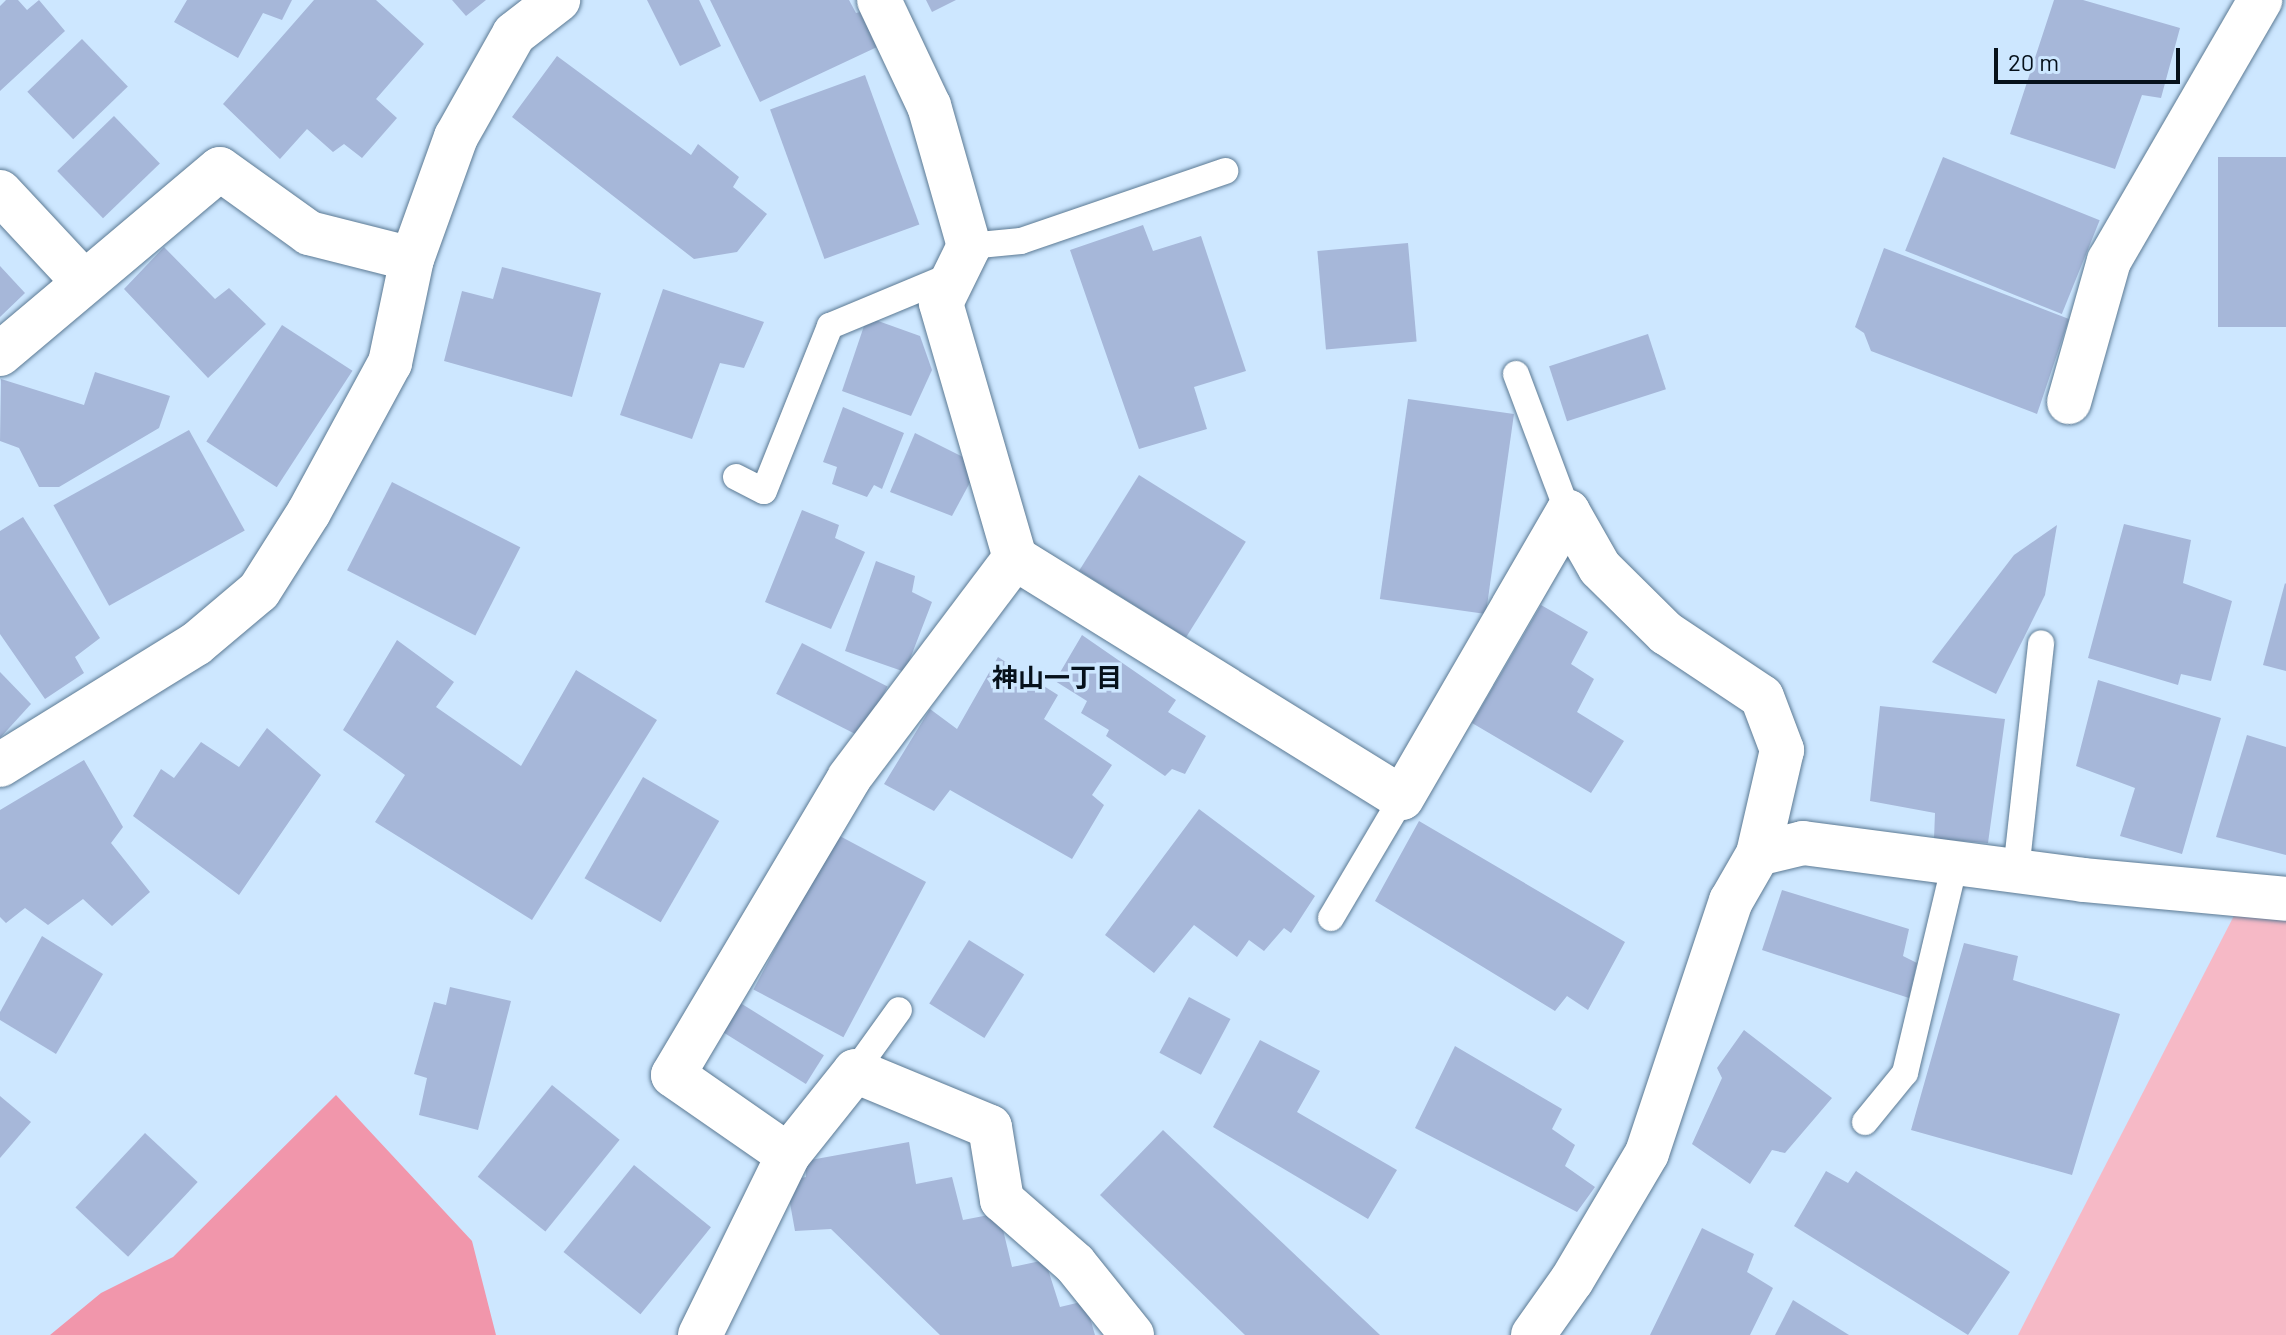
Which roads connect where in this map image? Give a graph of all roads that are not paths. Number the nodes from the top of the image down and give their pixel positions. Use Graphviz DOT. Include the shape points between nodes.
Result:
graph roads {
  1 [pos="558,0"];
  2 [pos="879,0"];
  3 [pos="2260,0"];
  4 [pos="1225,171"];
  5 [pos="0,192"];
  6 [pos="412,259"];
  7 [pos="962,260"];
  8 [pos="83,281"];
  9 [pos="0,354"];
  10 [pos="1516,374"];
  11 [pos="2069,402"];
  12 [pos="736,477"];
  13 [pos="1568,512"];
  14 [pos="1015,558"];
  15 [pos="2041,643"];
  16 [pos="0,765"];
  17 [pos="1402,798"];
  18 [pos="1758,854"];
  19 [pos="1955,863"];
  20 [pos="2016,871"];
  21 [pos="2286,899"];
  22 [pos="1331,918"];
  23 [pos="899,1010"];
  24 [pos="855,1071"];
  25 [pos="1865,1122"];
  26 [pos="788,1155"];
  27 [pos="700,1335"];
  28 [pos="1132,1335"];
  29 [pos="1533,1335"];
  1 -- 6 [label="street" via="514,34 456,137"];
  2 -- 7 [label="street" via="929,106"];
  3 -- 11 [label="street" via="2109,261"];
  4 -- 7 [label="lane"];
  5 -- 8 [label="street"];
  6 -- 8 [label="street" via="309,233 220,169"];
  6 -- 16 [label="street" via="390,363 259,591 196,644"];
  7 -- 12 [label="lane" via="830,326 764,491"];
  7 -- 14 [label="street" via="941,303"];
  8 -- 9 [label="street"];
  10 -- 13 [label="lane"];
  13 -- 17 [label="street"];
  13 -- 18 [label="street" via="1600,568 1666,633 1762,697 1782,750"];
  14 -- 17 [label="street"];
  14 -- 26 [label="street" via="849,778 673,1075"];
  15 -- 20 [label="lane"];
  17 -- 22 [label="lane"];
  18 -- 19 [label="street" via="1803,843"];
  18 -- 29 [label="street" via="1731,901 1647,1153"];
  19 -- 20 [label="street"];
  19 -- 25 [label="lane" via="1905,1073"];
  20 -- 21 [label="street"];
  23 -- 24 [label="lane"];
  24 -- 26 [label="street"];
  24 -- 28 [label="street" via="990,1127 1002,1200 1075,1264"];
  26 -- 27 [label="street"];
}
